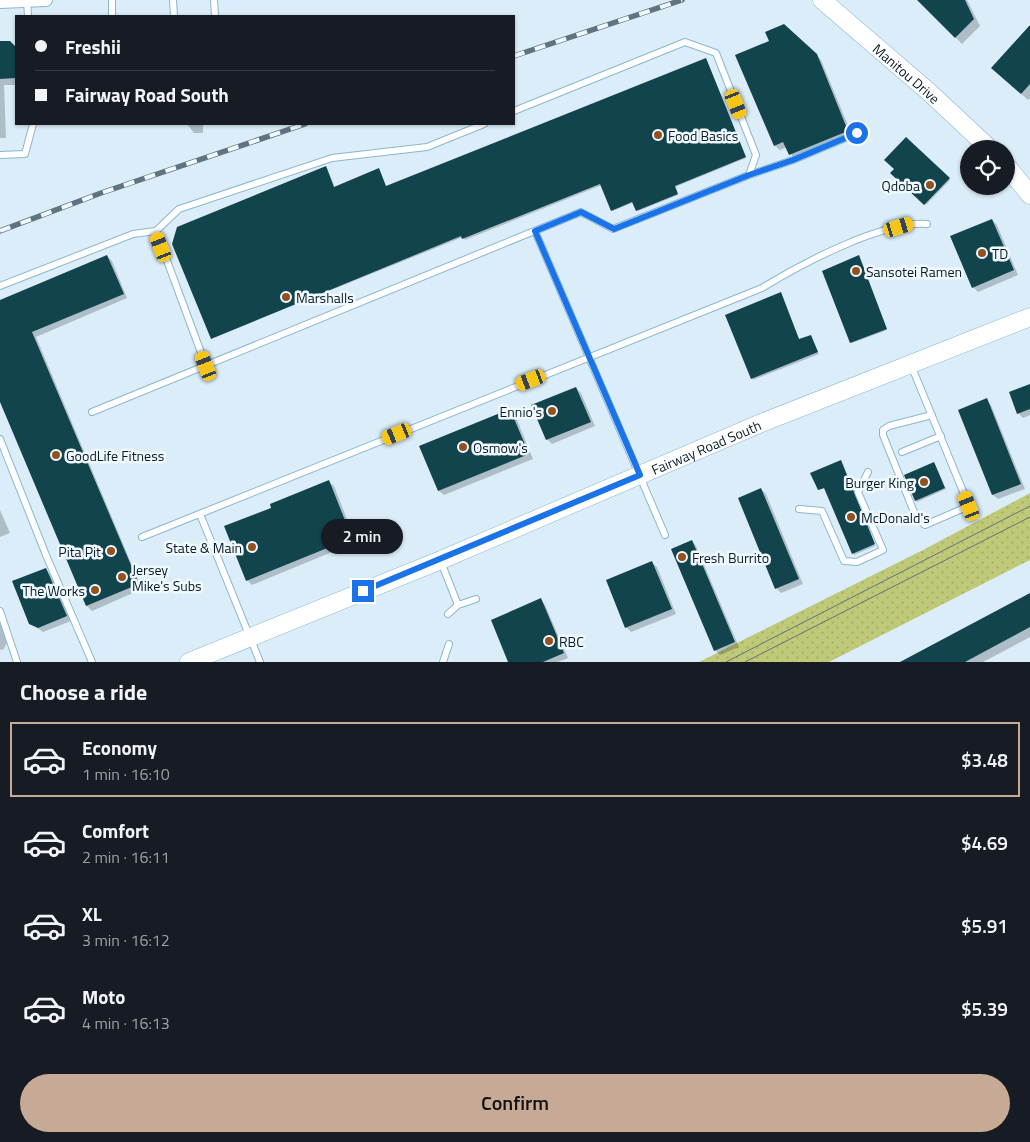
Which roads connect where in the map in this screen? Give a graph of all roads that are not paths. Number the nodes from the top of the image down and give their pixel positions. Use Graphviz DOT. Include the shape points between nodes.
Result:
graph roads {
  1 [pos="46,0"];
  2 [pos="112,0"];
  3 [pos="173,0"];
  4 [pos="214,0"];
  5 [pos="822,0"];
  6 [pos="28,1"];
  7 [pos="0,2"];
  8 [pos="28,15"];
  9 [pos="112,15"];
  10 [pos="174,15"];
  11 [pos="215,15"];
  12 [pos="515,112"];
  13 [pos="32,125"];
  14 [pos="482,125"];
  15 [pos="857,133"];
  16 [pos="980,140"];
  17 [pos="0,155"];
  18 [pos="749,175"];
  19 [pos="1015,176"];
  20 [pos="1030,194"];
  21 [pos="927,224"];
  22 [pos="535,231"];
  23 [pos="156,232"];
  24 [pos="0,286"];
  25 [pos="1029,316"];
  26 [pos="589,358"];
  27 [pos="910,363"];
  28 [pos="206,366"];
  29 [pos="92,412"];
  30 [pos="932,415"];
  31 [pos="941,436"];
  32 [pos="0,438"];
  33 [pos="902,452"];
  34 [pos="868,472"];
  35 [pos="640,475"];
  36 [pos="799,509"];
  37 [pos="200,514"];
  38 [pos="665,535"];
  39 [pos="142,537"];
  40 [pos="441,560"];
  41 [pos="476,599"];
  42 [pos="458,605"];
  43 [pos="0,611"];
  44 [pos="448,614"];
  45 [pos="249,636"];
  46 [pos="449,644"];
  47 [pos="17,662"];
  48 [pos="92,662"];
  49 [pos="189,662"];
  50 [pos="260,662"];
  51 [pos="444,662"];
  1 -- 6 [label="street"];
  2 -- 9 [label="lane"];
  3 -- 10 [label="lane"];
  4 -- 11 [label="lane"];
  5 -- 16 [label="main road, Manitou Drive"];
  6 -- 7 [label="street"];
  6 -- 8 [label="lane"];
  12 -- 18 [label="lane" via="685,42 716,53 756,155"];
  13 -- 17 [label="lane" via="25,154"];
  14 -- 23 [label="lane" via="427,147 332,158 179,209"];
  15 -- 18 [label="lane"];
  18 -- 22 [label="lane" via="614,229 581,212"];
  19 -- 20 [label="main road"];
  21 -- 26 [label="lane" via="910,223 866,237 790,271 762,288"];
  22 -- 26 [label="lane"];
  22 -- 28 [label="lane"];
  23 -- 24 [label="lane" via="133,234"];
  23 -- 28 [label="lane"];
  25 -- 27 [label="main road, Fairway Road South"];
  26 -- 35 [label="lane"];
  26 -- 37 [label="lane"];
  27 -- 30 [label="lane"];
  27 -- 35 [label="main road, Fairway Road South"];
  28 -- 29 [label="lane"];
  30 -- 31 [label="lane"];
  30 -- 31 [label="lane" via="883,430 916,517 926,524 969,506"];
  31 -- 33 [label="lane"];
  32 -- 48 [label="lane"];
  34 -- 36 [label="lane" via="858,492 883,550 858,562 844,561 822,511"];
  35 -- 38 [label="lane"];
  35 -- 40 [label="main road, Fairway Road South"];
  37 -- 39 [label="lane"];
  37 -- 45 [label="lane"];
  40 -- 42 [label="lane"];
  40 -- 45 [label="main road, Fairway Road South"];
  41 -- 42 [label="lane"];
  42 -- 44 [label="lane"];
  43 -- 47 [label="lane"];
  45 -- 49 [label="main road, Fairway Road South"];
  45 -- 50 [label="lane"];
  46 -- 51 [label="lane"];
}
